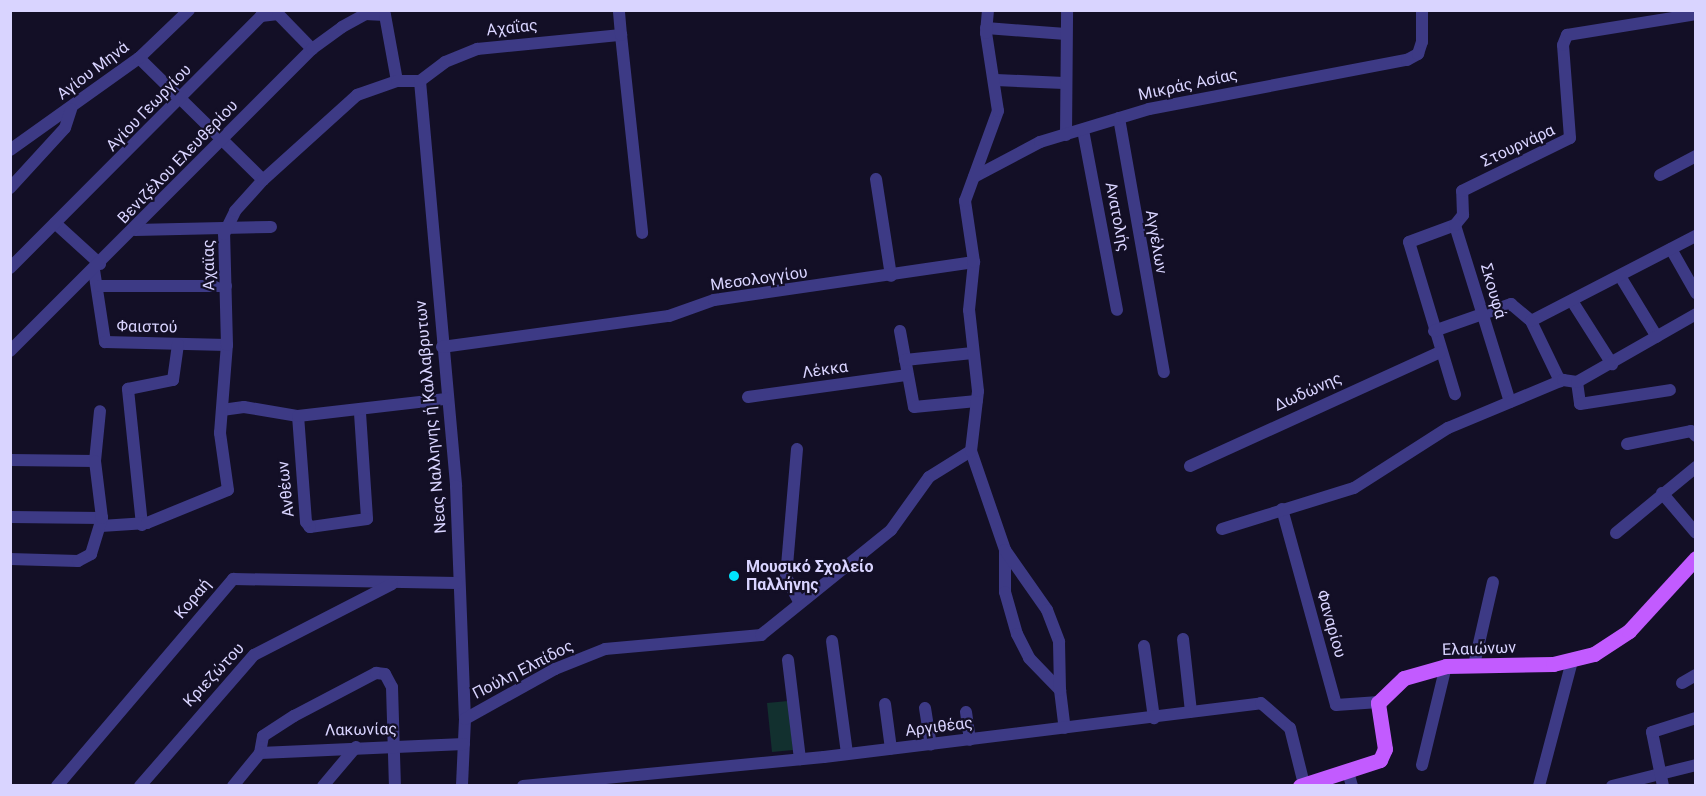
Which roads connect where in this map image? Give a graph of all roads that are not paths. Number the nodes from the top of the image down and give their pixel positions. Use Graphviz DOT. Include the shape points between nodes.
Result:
graph roads {
  1 [pos="189,10"];
  2 [pos="619,10"];
  3 [pos="988,10"];
  4 [pos="1067,10"];
  5 [pos="1422,10"];
  6 [pos="1695,14"];
  7 [pos="986,28"];
  8 [pos="1066,34"];
  9 [pos="621,35"];
  10 [pos="312,49"];
  11 [pos="139,58"];
  12 [pos="422,79"];
  13 [pos="996,80"];
  14 [pos="397,81"];
  15 [pos="1064,83"];
  16 [pos="181,99"];
  17 [pos="71,109"];
  18 [pos="1119,118"];
  19 [pos="1083,130"];
  20 [pos="1066,135"];
  21 [pos="224,139"];
  22 [pos="10,150"];
  23 [pos="1695,156"];
  24 [pos="1660,175"];
  25 [pos="974,177"];
  26 [pos="876,179"];
  27 [pos="263,180"];
  28 [pos="10,188"];
  29 [pos="54,223"];
  30 [pos="1455,225"];
  31 [pos="271,227"];
  32 [pos="226,229"];
  33 [pos="135,230"];
  34 [pos="642,233"];
  35 [pos="1695,236"];
  36 [pos="1671,249"];
  37 [pos="974,262"];
  38 [pos="97,267"];
  39 [pos="10,268"];
  40 [pos="891,276"];
  41 [pos="1620,276"];
  42 [pos="100,286"];
  43 [pos="226,286"];
  44 [pos="1695,293"];
  45 [pos="1572,301"];
  46 [pos="1117,310"];
  47 [pos="1695,314"];
  48 [pos="1482,315"];
  49 [pos="1531,321"];
  50 [pos="1434,331"];
  51 [pos="900,332"];
  52 [pos="1657,337"];
  53 [pos="178,344"];
  54 [pos="227,345"];
  55 [pos="442,347"];
  56 [pos="10,351"];
  57 [pos="1440,352"];
  58 [pos="973,353"];
  59 [pos="905,360"];
  60 [pos="1612,364"];
  61 [pos="1164,372"];
  62 [pos="907,375"];
  63 [pos="1560,381"];
  64 [pos="1577,382"];
  65 [pos="1670,390"];
  66 [pos="1455,394"];
  67 [pos="748,397"];
  68 [pos="447,399"];
  69 [pos="977,401"];
  70 [pos="1510,402"];
  71 [pos="222,410"];
  72 [pos="100,411"];
  73 [pos="360,413"];
  74 [pos="298,417"];
  75 [pos="1695,436"];
  76 [pos="1627,444"];
  77 [pos="797,449"];
  78 [pos="971,451"];
  79 [pos="10,460"];
  80 [pos="96,460"];
  81 [pos="1191,466"];
  82 [pos="1695,467"];
  83 [pos="1662,493"];
  84 [pos="1282,509"];
  85 [pos="10,517"];
  86 [pos="102,522"];
  87 [pos="142,525"];
  88 [pos="1222,528"];
  89 [pos="1616,533"];
  90 [pos="1695,533"];
  91 [pos="1005,550"];
  92 [pos="1695,558"];
  93 [pos="10,560"];
  94 [pos="1493,582"];
  95 [pos="398,583"];
  96 [pos="458,583"];
  97 [pos="799,601"];
  98 [pos="1183,639"];
  99 [pos="832,641"];
  100 [pos="1144,646"];
  101 [pos="788,660"];
  102 [pos="1572,661"];
  103 [pos="1473,665"];
  104 [pos="1446,666"];
  105 [pos="1695,675"];
  106 [pos="1682,682"];
  107 [pos="1060,690"];
  108 [pos="1379,702"];
  109 [pos="885,704"];
  110 [pos="925,708"];
  111 [pos="966,712"];
  112 [pos="1191,712"];
  113 [pos="1154,718"];
  114 [pos="1695,718"];
  115 [pos="465,719"];
  116 [pos="1065,728"];
  117 [pos="970,740"];
  118 [pos="464,744"];
  119 [pos="394,745"];
  120 [pos="931,745"];
  121 [pos="356,747"];
  122 [pos="891,749"];
  123 [pos="260,753"];
  124 [pos="847,753"];
  125 [pos="800,759"];
  126 [pos="1422,765"];
  127 [pos="1695,765"];
  128 [pos="1350,779"];
  129 [pos="1662,780"];
  130 [pos="1302,785"];
  131 [pos="57,786"];
  132 [pos="140,786"];
  133 [pos="232,786"];
  134 [pos="323,786"];
  135 [pos="395,786"];
  136 [pos="462,786"];
  137 [pos="523,786"];
  138 [pos="1539,786"];
  139 [pos="1612,786"];
  1 -- 11 [label="street, Αγίου Μηνά"];
  2 -- 9 [label="street"];
  3 -- 7 [label="street"];
  4 -- 8 [label="street"];
  5 -- 18 [label="street, Μικράς Ασίας" via="1418,54"];
  6 -- 30 [label="street, Στουρνάρα" via="1567,34 1563,45 1570,138 1462,191 1463,215"];
  7 -- 8 [label="street"];
  7 -- 13 [label="street"];
  8 -- 15 [label="street"];
  9 -- 12 [label="street, Αχαΐας" via="477,49"];
  9 -- 34 [label="street"];
  10 -- 14 [label="street, Βενιζέλου Ελευθερίου" via="359,16 378,12 387,20"];
  10 -- 16 [label="street, Αγίου Γεωργίου" via="281,16 266,14"];
  10 -- 21 [label="street, Βενιζέλου Ελευθερίου"];
  11 -- 16 [label="street"];
  11 -- 17 [label="street, Αγίου Μηνά"];
  12 -- 14 [label="street, Αχαϊας"];
  12 -- 55 [label="street, Νεας Nαλληνης ή Καλλαβρυτων"];
  13 -- 15 [label="street"];
  13 -- 25 [label="street" via="995,123"];
  14 -- 27 [label="street, Αχαϊας" via="344,104"];
  15 -- 20 [label="street"];
  16 -- 21 [label="street"];
  16 -- 29 [label="street, Αγίου Γεωργίου"];
  17 -- 22 [label="street, Αγίου Μηνά"];
  17 -- 28 [label="street" via="65,128"];
  18 -- 19 [label="street, Μικράς Ασίας"];
  18 -- 61 [label="street, Αγγέλων"];
  19 -- 20 [label="street, Μικράς Ασίας"];
  19 -- 46 [label="street, Ανατολής"];
  20 -- 25 [label="street, Μικράς Ασίας" via="1009,155"];
  21 -- 27 [label="street"];
  21 -- 33 [label="street, Βενιζέλου Ελευθερίου"];
  23 -- 24 [label="street"];
  25 -- 37 [label="street" via="965,201"];
  26 -- 40 [label="street"];
  27 -- 32 [label="street, Αχαϊας"];
  29 -- 38 [label="street, Φαιστού"];
  29 -- 39 [label="street, Αγίου Γεωργίου"];
  30 -- 48 [label="street, Σκουφά"];
  30 -- 50 [label="street" via="1409,242"];
  31 -- 32 [label="street"];
  32 -- 33 [label="street"];
  32 -- 43 [label="street, Αχαϊας"];
  33 -- 38 [label="street, Βενιζέλου Ελευθερίου"];
  35 -- 36 [label="street"];
  36 -- 41 [label="street"];
  36 -- 44 [label="street"];
  37 -- 40 [label="street, Μεσολογγίου"];
  37 -- 58 [label="street" via="969,310"];
  38 -- 42 [label="street, Φαιστού"];
  38 -- 56 [label="street, Βενιζέλου Ελευθερίου"];
  40 -- 55 [label="street, Μεσολογγίου" via="714,300 669,316"];
  41 -- 45 [label="street"];
  41 -- 52 [label="street"];
  42 -- 43 [label="street"];
  42 -- 53 [label="street, Φαιστού" via="100,333 105,342"];
  43 -- 54 [label="street, Αχαϊας"];
  45 -- 49 [label="street"];
  45 -- 60 [label="street"];
  47 -- 52 [label="street"];
  48 -- 49 [label="street" via="1511,304"];
  48 -- 50 [label="street"];
  48 -- 70 [label="street, Σκουφά"];
  49 -- 63 [label="street"];
  50 -- 57 [label="street"];
  51 -- 59 [label="street"];
  52 -- 60 [label="street"];
  53 -- 54 [label="street, Φαιστού"];
  53 -- 87 [label="street" via="173,380 128,389"];
  54 -- 71 [label="street, Αχαϊας"];
  55 -- 68 [label="street, Νεας Nαλληνης ή Καλλαβρυτων"];
  57 -- 66 [label="street"];
  57 -- 81 [label="street, Δωδώνης"];
  58 -- 59 [label="street"];
  58 -- 69 [label="street"];
  59 -- 62 [label="street"];
  60 -- 64 [label="street"];
  62 -- 67 [label="street, Λέκκα"];
  62 -- 69 [label="street" via="916,408"];
  63 -- 64 [label="street"];
  63 -- 70 [label="street"];
  64 -- 65 [label="street" via="1580,404"];
  68 -- 73 [label="street"];
  68 -- 96 [label="street, Νεας Nαλληνης ή Καλλαβρυτων" via="456,486"];
  69 -- 78 [label="street"];
  70 -- 84 [label="street" via="1448,428 1354,488"];
  71 -- 74 [label="street" via="244,407"];
  71 -- 87 [label="street, Αχαϊας" via="220,451 228,490"];
  72 -- 80 [label="street"];
  73 -- 74 [label="street"];
  73 -- 74 [label="street, Ανθέων" via="367,519 310,527 306,522"];
  75 -- 76 [label="street" via="1691,432"];
  77 -- 97 [label="street" via="786,577"];
  78 -- 91 [label="street"];
  78 -- 97 [label="street, Πούλη Ελπίδος" via="929,477 884,537"];
  79 -- 80 [label="street"];
  80 -- 86 [label="street"];
  82 -- 83 [label="street"];
  83 -- 89 [label="street"];
  83 -- 90 [label="street"];
  84 -- 88 [label="street"];
  84 -- 108 [label="street, Φαναρίου" via="1336,705"];
  85 -- 86 [label="street"];
  86 -- 87 [label="street"];
  86 -- 93 [label="street" via="95,548 84,559"];
  91 -- 107 [label="street" via="1047,610 1059,642"];
  91 -- 107 [label="street" via="1005,592 1017,634 1029,658"];
  92 -- 102 [label="main road, Ελαιώνων" via="1624,636"];
  94 -- 103 [label="street"];
  95 -- 96 [label="street, Κοραή"];
  95 -- 131 [label="street, Κοραή" via="233,579"];
  95 -- 132 [label="street, Κριεζώτου" via="337,608 254,655"];
  96 -- 115 [label="street, Νεας Nαλληνης ή Καλλαβρυτων"];
  97 -- 115 [label="street, Πούλη Ελπίδος" via="753,640 654,641 605,649 545,674"];
  98 -- 112 [label="street"];
  99 -- 124 [label="street"];
  100 -- 113 [label="street"];
  101 -- 125 [label="street"];
  102 -- 103 [label="main road, Ελαιώνων"];
  102 -- 138 [label="street"];
  103 -- 104 [label="main road, Ελαιώνων"];
  104 -- 108 [label="main road, Ελαιώνων" via="1404,678"];
  104 -- 126 [label="street"];
  105 -- 106 [label="street"];
  107 -- 116 [label="street"];
  108 -- 128 [label="main road" via="1383,756"];
  109 -- 122 [label="street"];
  110 -- 120 [label="street"];
  111 -- 117 [label="street"];
  112 -- 113 [label="street, Αργιθέας"];
  112 -- 130 [label="street, Αργιθέας" via="1258,703 1272,708 1292,731"];
  113 -- 116 [label="street, Αργιθέας"];
  114 -- 129 [label="street" via="1652,732"];
  115 -- 118 [label="street, Νεας Nαλληνης ή Καλλαβρυτων"];
  116 -- 117 [label="street, Αργιθέας"];
  117 -- 120 [label="street, Αργιθέας"];
  118 -- 119 [label="street, Λακωνίας"];
  118 -- 136 [label="street, Νεας Nαλληνης ή Καλλαβρυτων"];
  119 -- 121 [label="street, Λακωνίας"];
  119 -- 123 [label="street" via="391,678 376,673 263,736"];
  119 -- 135 [label="street"];
  120 -- 122 [label="street, Αργιθέας"];
  121 -- 123 [label="street, Λακωνίας"];
  121 -- 134 [label="street"];
  122 -- 124 [label="street, Αργιθέας"];
  123 -- 133 [label="street"];
  124 -- 125 [label="street, Αργιθέας"];
  125 -- 137 [label="street, Αργιθέας"];
  127 -- 129 [label="street"];
  128 -- 130 [label="main road"];
  129 -- 139 [label="street"];
}
